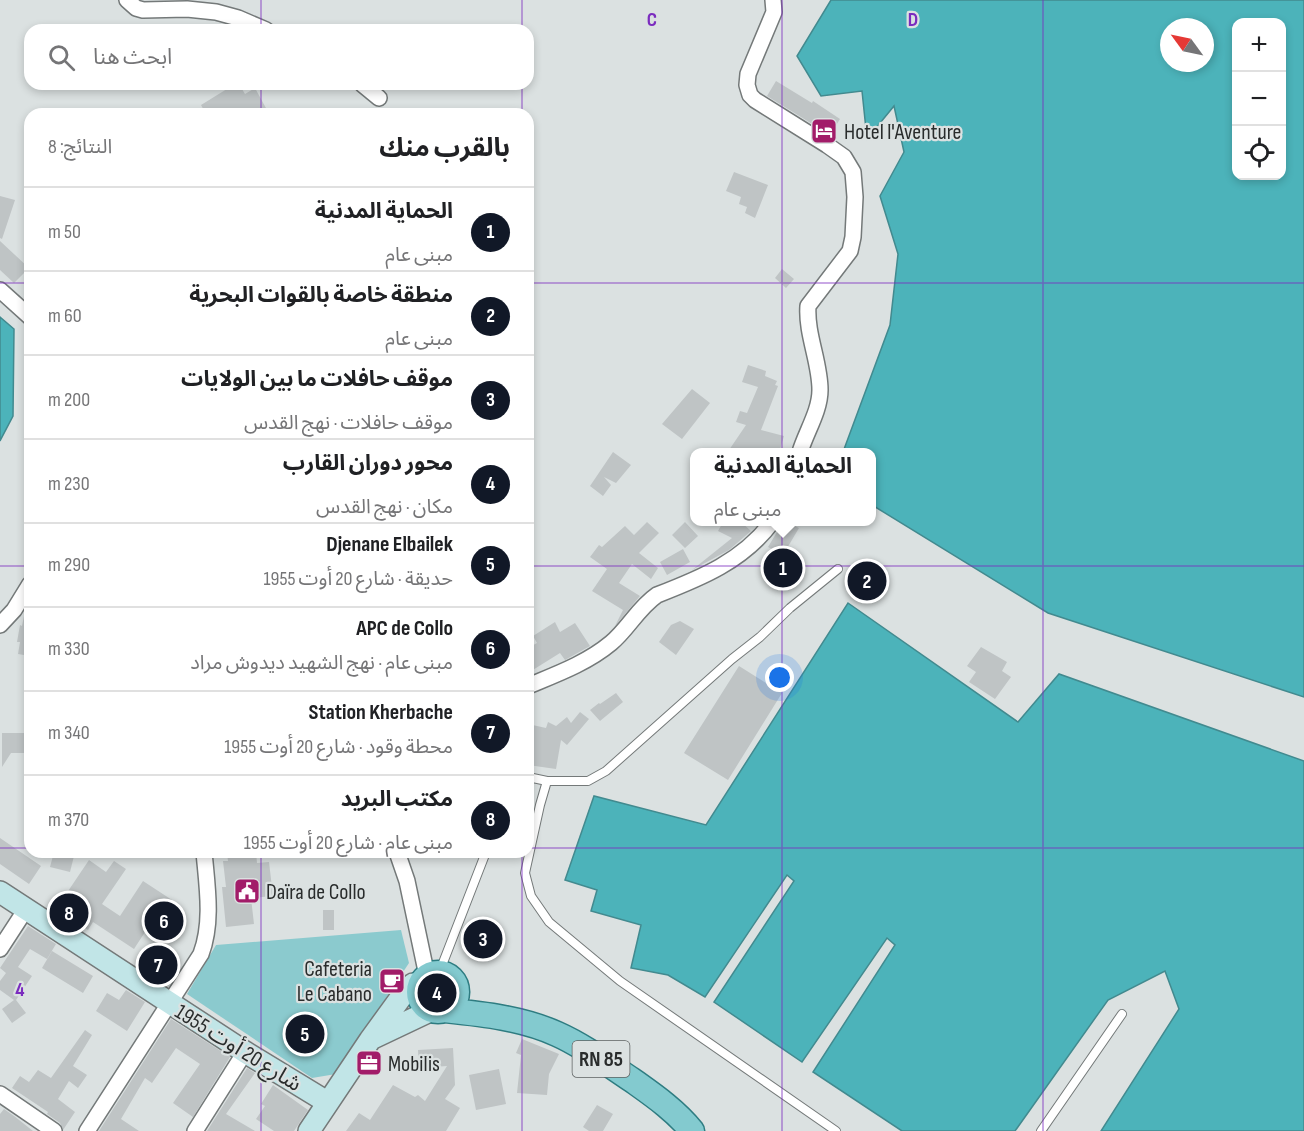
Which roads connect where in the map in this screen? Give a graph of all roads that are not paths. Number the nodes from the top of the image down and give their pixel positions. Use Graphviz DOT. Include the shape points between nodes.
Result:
graph roads {
  1 [pos="128,0"];
  2 [pos="773,0"];
  3 [pos="252,24"];
  4 [pos="369,90"];
  5 [pos="378,98"];
  6 [pos="0,290"];
  7 [pos="24,312"];
  8 [pos="802,448"];
  9 [pos="768,526"];
  10 [pos="838,569"];
  11 [pos="24,594"];
  12 [pos="0,625"];
  13 [pos="534,684"];
  14 [pos="534,778"];
  15 [pos="548,781"];
  16 [pos="534,832"];
  17 [pos="205,858"];
  18 [pos="400,858"];
  19 [pos="484,858"];
  20 [pos="528,858"];
  21 [pos="0,892"];
  22 [pos="26,909"];
  23 [pos="0,949"];
  24 [pos="435,979"];
  25 [pos="171,1004"];
  26 [pos="438,1010"];
  27 [pos="1122,1014"];
  28 [pos="495,1016"];
  29 [pos="370,1040"];
  30 [pos="245,1052"];
  31 [pos="0,1094"];
  32 [pos="327,1102"];
  33 [pos="54,1131"];
  34 [pos="87,1131"];
  35 [pos="195,1131"];
  36 [pos="309,1131"];
  37 [pos="692,1131"];
  38 [pos="836,1131"];
  39 [pos="1041,1131"];
  1 -- 3 [label="street" via="143,10 216,12"];
  2 -- 8 [label="street" via="774,12 748,74 750,95 764,108 844,157 853,172 855,197 850,251 808,306 820,391"];
  4 -- 5 [label="street"];
  6 -- 7 [label="street"];
  9 -- 13 [label="street" via="747,549 719,569 649,601 612,642 594,655 576,667"];
  10 -- 15 [label="lane" via="606,771 588,782"];
  11 -- 12 [label="street"];
  14 -- 15 [label="lane"];
  15 -- 16 [label="lane"];
  17 -- 25 [label="street" via="207,940"];
  18 -- 24 [label="street"];
  19 -- 24 [label="lane"];
  20 -- 38 [label="lane" via="525,873 531,896 549,922 620,981"];
  21 -- 22 [label="street, شارع 20 أوت 1955"];
  22 -- 23 [label="street"];
  22 -- 25 [label="street, شارع 20 أوت 1955"];
  24 -- 26 [label="main road" via="418,990 422,1002"];
  24 -- 26 [label="main road" via="457,989 454,1001"];
  24 -- 28 [label="main road, RN 85"];
  24 -- 29 [label="street" via="407,989"];
  25 -- 30 [label="street, شارع 20 أوت 1955"];
  25 -- 34 [label="street"];
  26 -- 28 [label="main road, RN 85"];
  26 -- 29 [label="street"];
  27 -- 39 [label="lane"];
  28 -- 37 [label="main road, RN 85" via="544,1029 583,1048 655,1096"];
  29 -- 32 [label="street"];
  30 -- 32 [label="street, شارع 20 أوت 1955"];
  30 -- 35 [label="street"];
  31 -- 33 [label="street"];
  32 -- 36 [label="street"];
}
